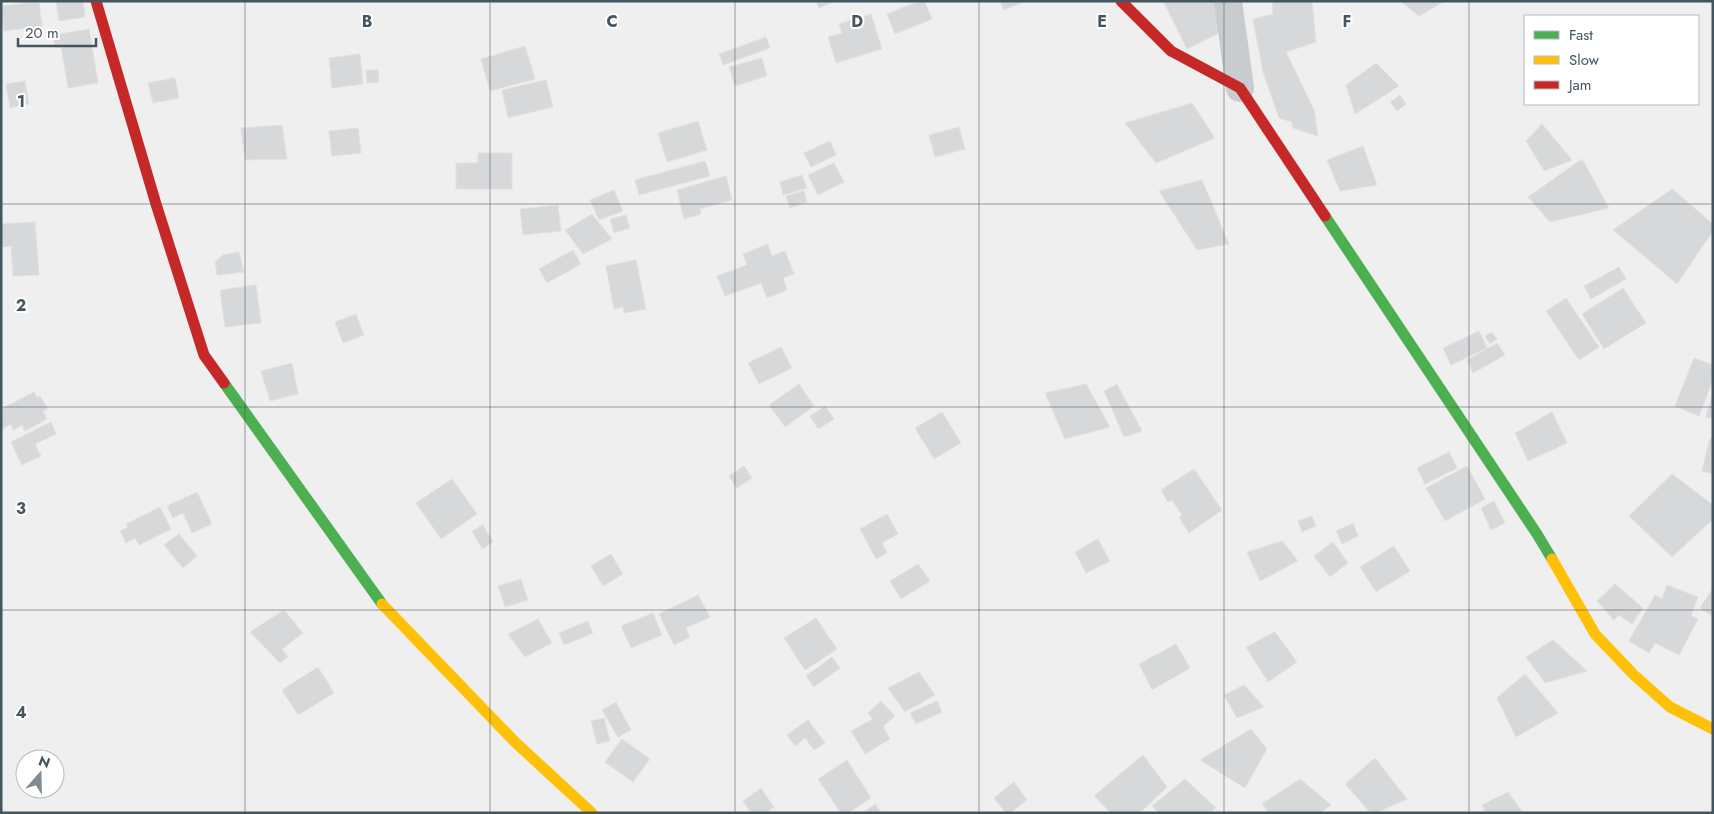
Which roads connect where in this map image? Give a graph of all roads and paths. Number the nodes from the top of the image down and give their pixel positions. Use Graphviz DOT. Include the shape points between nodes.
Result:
graph roads {
  1 [pos="96,1"];
  2 [pos="1121,1"];
  3 [pos="1228,1"];
  4 [pos="1240,88"];
  5 [pos="1713,729"];
  6 [pos="592,813"];
  1 -- 6 [label="street" via="204,355 382,604 515,742"];
  2 -- 4 [label="street" via="1171,51"];
  3 -- 4 [label="street"];
  4 -- 5 [label="street" via="1537,534 1595,634 1670,707"];
}
